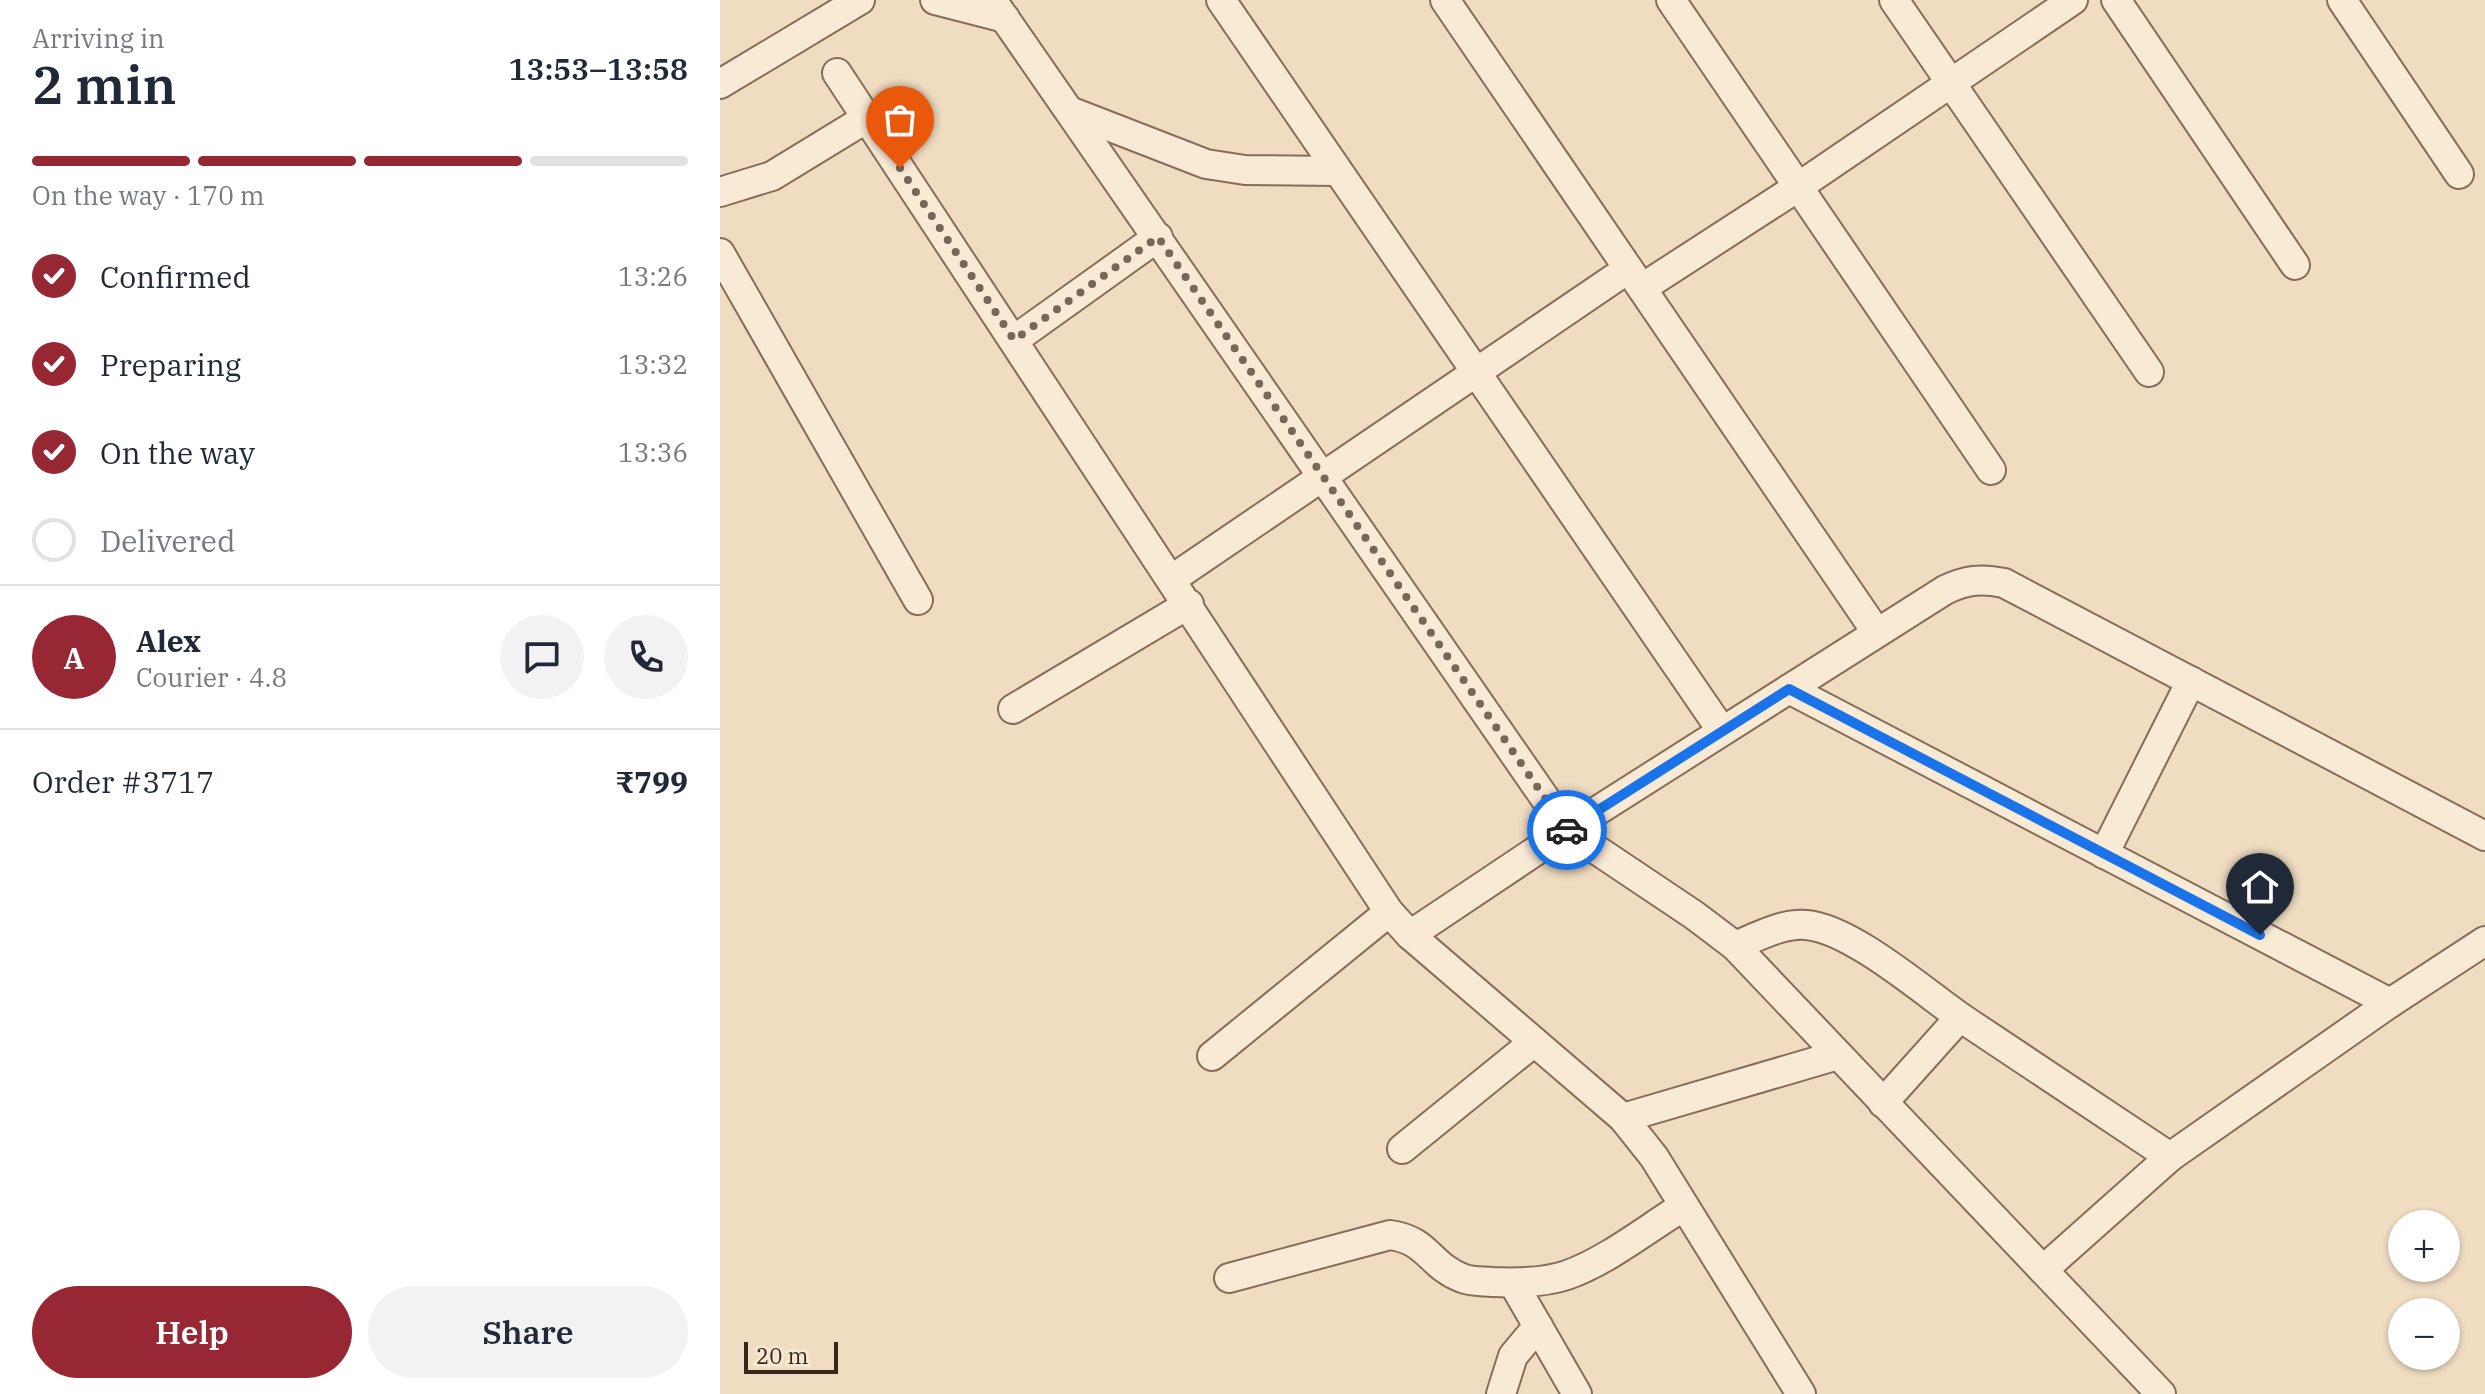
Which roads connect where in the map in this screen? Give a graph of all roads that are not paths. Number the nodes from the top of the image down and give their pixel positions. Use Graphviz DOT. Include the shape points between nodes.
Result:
graph roads {
  1 [pos="860,0"];
  2 [pos="935,0"];
  3 [pos="1221,0"];
  4 [pos="1445,0"];
  5 [pos="1671,0"];
  6 [pos="1894,0"];
  7 [pos="2073,0"];
  8 [pos="2116,0"];
  9 [pos="2342,0"];
  10 [pos="998,9"];
  11 [pos="837,73"];
  12 [pos="720,84"];
  13 [pos="1950,84"];
  14 [pos="1072,112"];
  15 [pos="867,118"];
  16 [pos="1337,171"];
  17 [pos="2459,174"];
  18 [pos="1798,187"];
  19 [pos="720,192"];
  20 [pos="1158,237"];
  21 [pos="720,253"];
  22 [pos="2295,265"];
  23 [pos="1635,279"];
  24 [pos="1014,340"];
  25 [pos="1475,372"];
  26 [pos="2149,372"];
  27 [pos="1991,470"];
  28 [pos="1323,476"];
  29 [pos="1172,579"];
  30 [pos="918,600"];
  31 [pos="1189,604"];
  32 [pos="1877,633"];
  33 [pos="2191,681"];
  34 [pos="1789,689"];
  35 [pos="1013,709"];
  36 [pos="1722,731"];
  37 [pos="1567,830"];
  38 [pos="2485,836"];
  39 [pos="2104,854"];
  40 [pos="1389,912"];
  41 [pos="1410,935"];
  42 [pos="2485,941"];
  43 [pos="1735,946"];
  44 [pos="2390,1003"];
  45 [pos="1960,1017"];
  46 [pos="1534,1042"];
  47 [pos="1838,1055"];
  48 [pos="1212,1056"];
  49 [pos="1883,1103"];
  50 [pos="1623,1118"];
  51 [pos="1402,1149"];
  52 [pos="2170,1157"];
  53 [pos="1684,1206"];
  54 [pos="2043,1270"];
  55 [pos="1229,1278"];
  56 [pos="1513,1283"];
  57 [pos="1538,1326"];
  58 [pos="2156,1393"];
  59 [pos="1501,1394"];
  60 [pos="1577,1394"];
  61 [pos="1801,1394"];
  1 -- 12 [label="street"];
  2 -- 10 [label="street"];
  3 -- 16 [label="street"];
  4 -- 23 [label="street"];
  5 -- 18 [label="street"];
  6 -- 13 [label="street"];
  7 -- 13 [label="street"];
  8 -- 22 [label="street"];
  9 -- 17 [label="street"];
  10 -- 14 [label="street"];
  11 -- 15 [label="street"];
  13 -- 18 [label="street"];
  13 -- 26 [label="street"];
  14 -- 16 [label="street" via="1206,164"];
  14 -- 20 [label="street"];
  15 -- 19 [label="street" via="772,176"];
  15 -- 24 [label="street"];
  16 -- 25 [label="street"];
  18 -- 23 [label="street"];
  18 -- 27 [label="street"];
  20 -- 24 [label="street"];
  20 -- 28 [label="street"];
  21 -- 30 [label="street"];
  23 -- 25 [label="street"];
  23 -- 32 [label="street"];
  24 -- 29 [label="street"];
  25 -- 28 [label="street"];
  25 -- 36 [label="street"];
  28 -- 29 [label="street"];
  28 -- 37 [label="street"];
  29 -- 31 [label="street"];
  31 -- 35 [label="street"];
  31 -- 40 [label="street"];
  32 -- 33 [label="street" via="1965,580 1986,579 2004,583"];
  32 -- 34 [label="street"];
  33 -- 38 [label="street"];
  33 -- 39 [label="street"];
  34 -- 36 [label="street"];
  34 -- 39 [label="street"];
  36 -- 37 [label="street"];
  37 -- 41 [label="street"];
  37 -- 43 [label="street"];
  39 -- 44 [label="street"];
  40 -- 41 [label="street"];
  40 -- 48 [label="street"];
  41 -- 46 [label="street"];
  42 -- 44 [label="street"];
  43 -- 45 [label="street" via="1782,927 1807,925 1830,931"];
  43 -- 47 [label="street"];
  44 -- 52 [label="street"];
  45 -- 49 [label="street"];
  45 -- 52 [label="street"];
  46 -- 50 [label="street"];
  46 -- 51 [label="street"];
  47 -- 49 [label="street"];
  47 -- 50 [label="street"];
  49 -- 54 [label="street"];
  50 -- 53 [label="street"];
  52 -- 54 [label="street"];
  53 -- 56 [label="street" via="1586,1267 1564,1276"];
  53 -- 61 [label="street"];
  54 -- 58 [label="street"];
  55 -- 56 [label="street" via="1390,1235 1419,1244 1444,1270 1465,1280"];
  56 -- 57 [label="street"];
  57 -- 59 [label="street" via="1513,1356"];
  57 -- 60 [label="street"];
}
